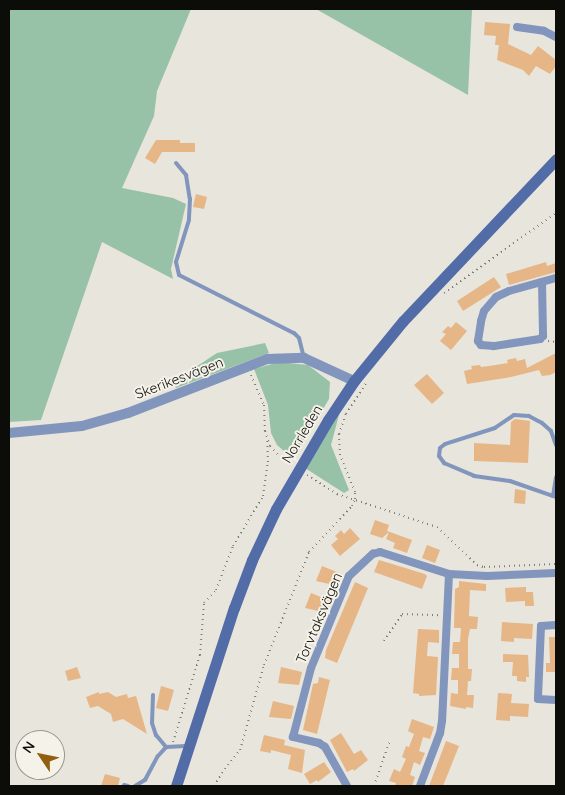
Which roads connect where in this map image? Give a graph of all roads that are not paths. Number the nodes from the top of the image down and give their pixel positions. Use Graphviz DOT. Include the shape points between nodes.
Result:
graph roads {
  1 [pos="517,27"];
  2 [pos="556,37"];
  3 [pos="556,159"];
  4 [pos="176,163"];
  5 [pos="556,278"];
  6 [pos="542,282"];
  7 [pos="304,358"];
  8 [pos="354,381"];
  9 [pos="9,433"];
  10 [pos="556,445"];
  11 [pos="556,477"];
  12 [pos="555,496"];
  13 [pos="556,573"];
  14 [pos="449,574"];
  15 [pos="556,625"];
  16 [pos="153,695"];
  17 [pos="556,700"];
  18 [pos="189,746"];
  19 [pos="166,748"];
  20 [pos="135,786"];
  21 [pos="176,786"];
  22 [pos="347,786"];
  23 [pos="420,786"];
  1 -- 2 [label="street" via="544,31"];
  3 -- 8 [label="main road, Norrleden" via="403,321"];
  4 -- 7 [label="lane" via="186,175 190,199 189,220 176,262 179,275 294,333 299,338"];
  5 -- 6 [label="street"];
  6 -- 6 [label="street" via="509,291 489,304 481,321 478,340 481,345 540,339 544,333"];
  7 -- 8 [label="street, Skerikesvägen"];
  7 -- 9 [label="street, Skerikesvägen" via="267,359 118,416 82,426"];
  8 -- 18 [label="main road, Norrleden" via="304,461 263,536 234,608"];
  10 -- 12 [label="lane" via="551,431 542,423 529,416 514,415 496,428 445,444 440,448 439,456 444,463 474,476 510,481"];
  11 -- 12 [label="lane"];
  13 -- 14 [label="street"];
  14 -- 22 [label="street, Torvtaksvägen" via="380,552 373,554 349,576 311,668 293,737 319,743 325,748"];
  14 -- 23 [label="street" via="440,734"];
  15 -- 17 [label="street" via="541,626 538,699"];
  16 -- 19 [label="lane" via="152,723"];
  18 -- 19 [label="lane"];
  18 -- 21 [label="main road, Norrleden"];
  19 -- 20 [label="lane" via="145,780"];
}
